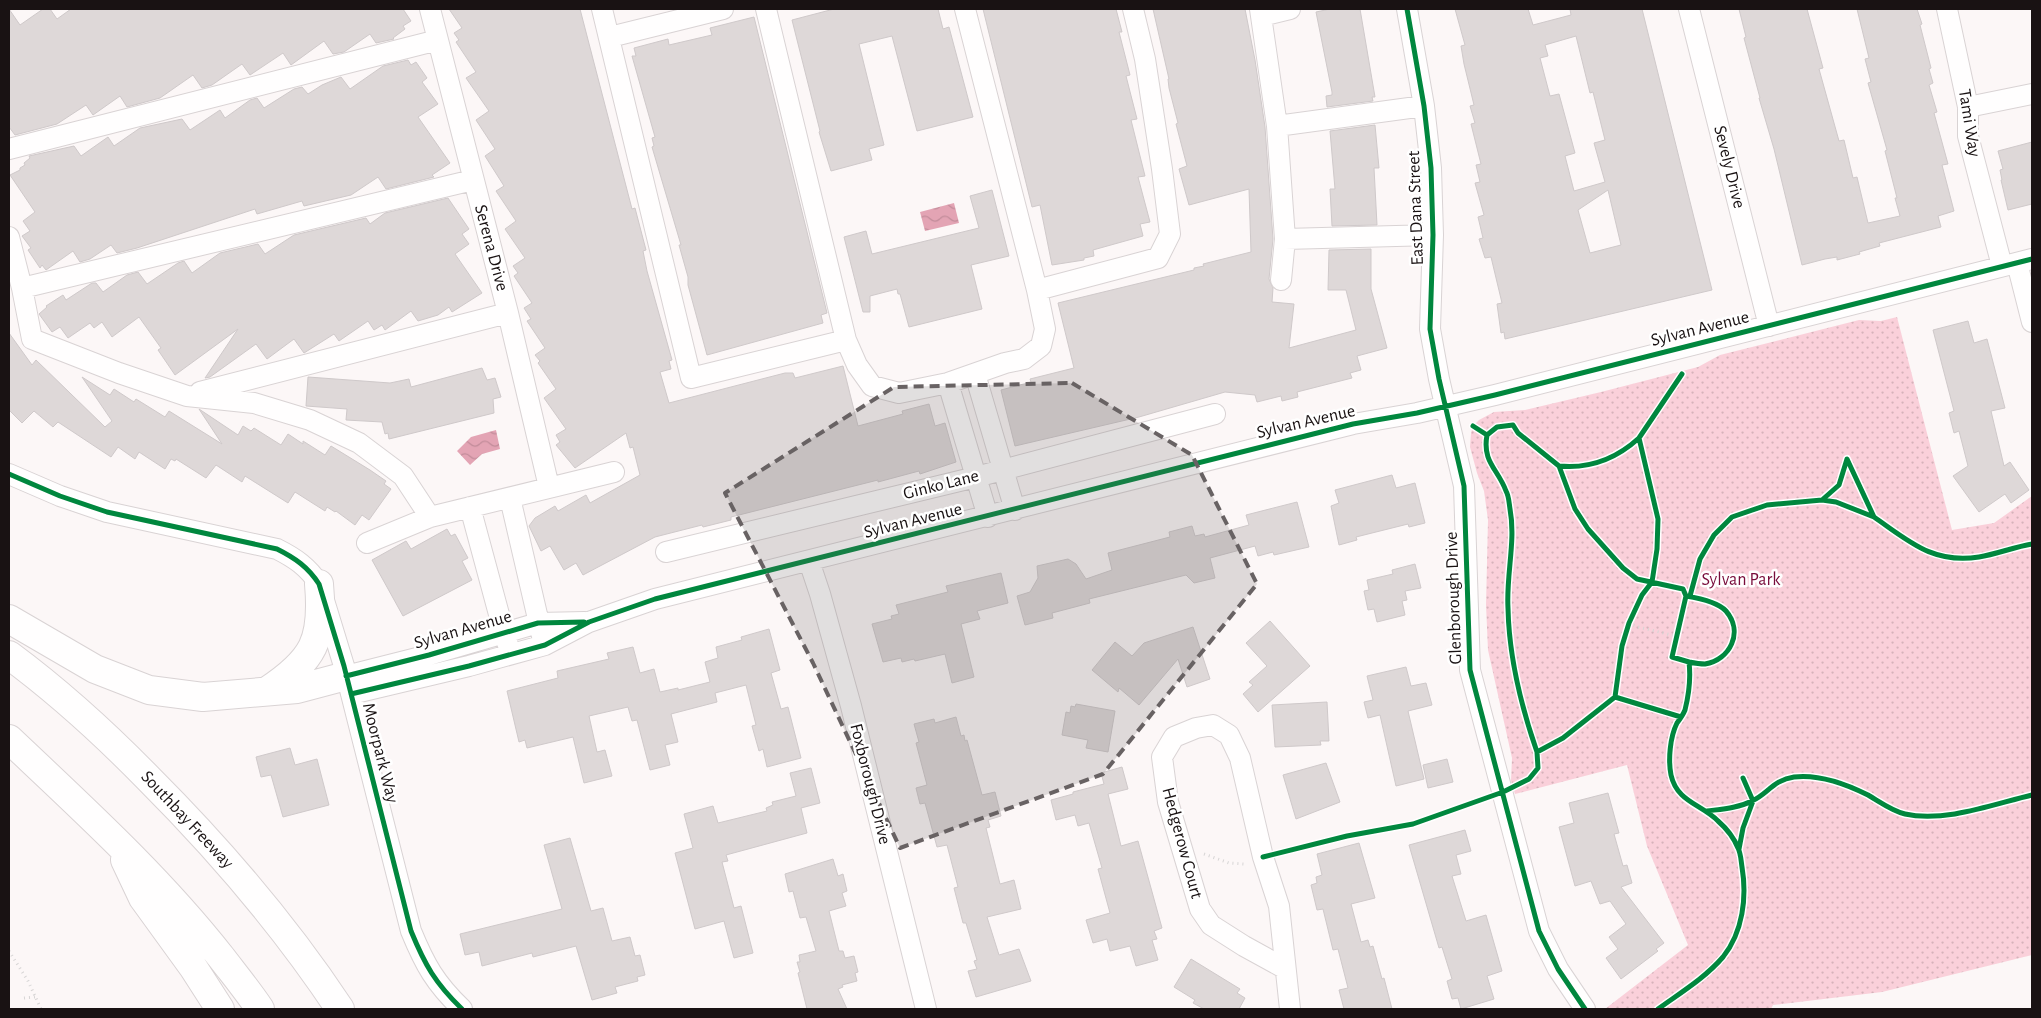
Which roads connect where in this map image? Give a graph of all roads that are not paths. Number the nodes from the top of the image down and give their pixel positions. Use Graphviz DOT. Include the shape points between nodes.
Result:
graph roads {
  1 [pos="430,9"];
  2 [pos="602,9"];
  3 [pos="723,9"];
  4 [pos="766,9"];
  5 [pos="965,9"];
  6 [pos="1133,9"];
  7 [pos="1290,9"];
  8 [pos="1407,9"];
  9 [pos="1689,9"];
  10 [pos="1946,9"];
  11 [pos="1261,12"];
  12 [pos="610,37"];
  13 [pos="438,40"];
  14 [pos="2032,94"];
  15 [pos="1424,106"];
  16 [pos="1968,107"];
  17 [pos="1277,126"];
  18 [pos="9,149"];
  19 [pos="473,180"];
  20 [pos="1433,235"];
  21 [pos="9,238"];
  22 [pos="1285,239"];
  23 [pos="2017,263"];
  24 [pos="1281,280"];
  25 [pos="22,288"];
  26 [pos="1037,290"];
  27 [pos="508,313"];
  28 [pos="2032,322"];
  29 [pos="1769,326"];
  30 [pos="846,340"];
  31 [pos="975,374"];
  32 [pos="948,383"];
  33 [pos="188,396"];
  34 [pos="1446,407"];
  35 [pos="1215,414"];
  36 [pos="1003,470"];
  37 [pos="614,472"];
  38 [pos="9,474"];
  39 [pos="976,477"];
  40 [pos="550,487"];
  41 [pos="510,498"];
  42 [pos="470,507"];
  43 [pos="1015,510"];
  44 [pos="430,517"];
  45 [pos="988,517"];
  46 [pos="367,542"];
  47 [pos="666,552"];
  48 [pos="808,561"];
  49 [pos="319,584"];
  50 [pos="9,619"];
  51 [pos="589,622"];
  52 [pos="538,623"];
  53 [pos="504,633"];
  54 [pos="545,645"];
  55 [pos="512,654"];
  56 [pos="9,655"];
  57 [pos="348,685"];
  58 [pos="266,692"];
  59 [pos="9,739"];
  60 [pos="116,840"];
  61 [pos="1284,968"];
  62 [pos="220,1009"];
  63 [pos="260,1009"];
  64 [pos="340,1009"];
  65 [pos="462,1009"];
  66 [pos="926,1009"];
  67 [pos="1290,1009"];
  68 [pos="1585,1009"];
  1 -- 13 [label="street, Serena Drive"];
  2 -- 12 [label="street"];
  3 -- 12 [label="street"];
  4 -- 30 [label="street"];
  5 -- 26 [label="street"];
  6 -- 26 [label="street" via="1145,59 1170,234 1158,258"];
  7 -- 11 [label="street"];
  8 -- 15 [label="street, East Dana Street"];
  9 -- 29 [label="street, Sevely Drive"];
  10 -- 16 [label="street, Tami Way"];
  11 -- 17 [label="street"];
  12 -- 30 [label="street" via="691,378"];
  13 -- 18 [label="street"];
  13 -- 19 [label="street, Serena Drive"];
  14 -- 16 [label="street"];
  15 -- 17 [label="street"];
  15 -- 20 [label="street, East Dana Street" via="1431,168"];
  16 -- 23 [label="street, Tami Way" via="1968,136"];
  17 -- 22 [label="street"];
  19 -- 25 [label="street"];
  19 -- 27 [label="street, Serena Drive"];
  20 -- 22 [label="street"];
  20 -- 34 [label="street, East Dana Street" via="1430,329"];
  21 -- 25 [label="street"];
  22 -- 24 [label="street"];
  23 -- 28 [label="street, Tami Way"];
  23 -- 29 [label="street, Sylvan Avenue"];
  25 -- 33 [label="street" via="32,339"];
  26 -- 31 [label="street" via="1045,329 1041,346 1024,359"];
  27 -- 33 [label="street"];
  27 -- 40 [label="street, Serena Drive"];
  29 -- 34 [label="street, Sylvan Avenue"];
  30 -- 32 [label="street" via="857,365 872,386 899,393"];
  31 -- 32 [label="street"];
  31 -- 36 [label="street"];
  32 -- 39 [label="street"];
  33 -- 44 [label="street" via="254,403 310,420 360,442 404,476"];
  34 -- 43 [label="street, Sylvan Avenue" via="1335,429"];
  34 -- 68 [label="street, Glenborough Drive" via="1464,486 1470,670 1539,931 1558,969"];
  35 -- 36 [label="street, Ginko Lane"];
  36 -- 39 [label="street, Ginko Lane"];
  36 -- 43 [label="street"];
  37 -- 40 [label="street"];
  38 -- 49 [label="street, Moorpark Way" via="107,512 277,548 297,558"];
  39 -- 45 [label="street"];
  39 -- 47 [label="street, Ginko Lane"];
  40 -- 41 [label="street"];
  41 -- 42 [label="street"];
  41 -- 52 [label="street"];
  42 -- 44 [label="street"];
  42 -- 53 [label="street"];
  43 -- 45 [label="street, Sylvan Avenue"];
  44 -- 46 [label="street"];
  45 -- 48 [label="street, Sylvan Avenue"];
  48 -- 51 [label="street, Sylvan Avenue" via="655,599"];
  48 -- 66 [label="street, Foxborough Drive" via="851,706"];
  49 -- 57 [label="street, Moorpark Way"];
  49 -- 58 [label="highway" via="322,608 314,647 300,666"];
  50 -- 58 [label="highway" via="96,669 149,690 203,697"];
  51 -- 52 [label="street, Sylvan Avenue"];
  51 -- 54 [label="street, Sylvan Avenue"];
  52 -- 53 [label="street, Sylvan Avenue"];
  52 -- 54 [label="street"];
  53 -- 55 [label="street"];
  53 -- 57 [label="street, Sylvan Avenue" via="429,655"];
  54 -- 55 [label="street, Sylvan Avenue"];
  55 -- 57 [label="street, Sylvan Avenue"];
  56 -- 64 [label="highway, Southbay Freeway" via="41,678 189,819 261,902"];
  57 -- 58 [label="highway"];
  57 -- 65 [label="street, Moorpark Way" via="411,930 434,977"];
  59 -- 60 [label="highway"];
  60 -- 62 [label="highway" via="143,898"];
  60 -- 63 [label="highway" via="197,926"];
  61 -- 61 [label="street, Hedgerow Court" via="1279,906 1263,857 1240,758 1229,735 1213,725 1174,737 1162,757 1168,802 1200,909 1211,925"];
  61 -- 67 [label="street, Hedgerow Court"];
}
